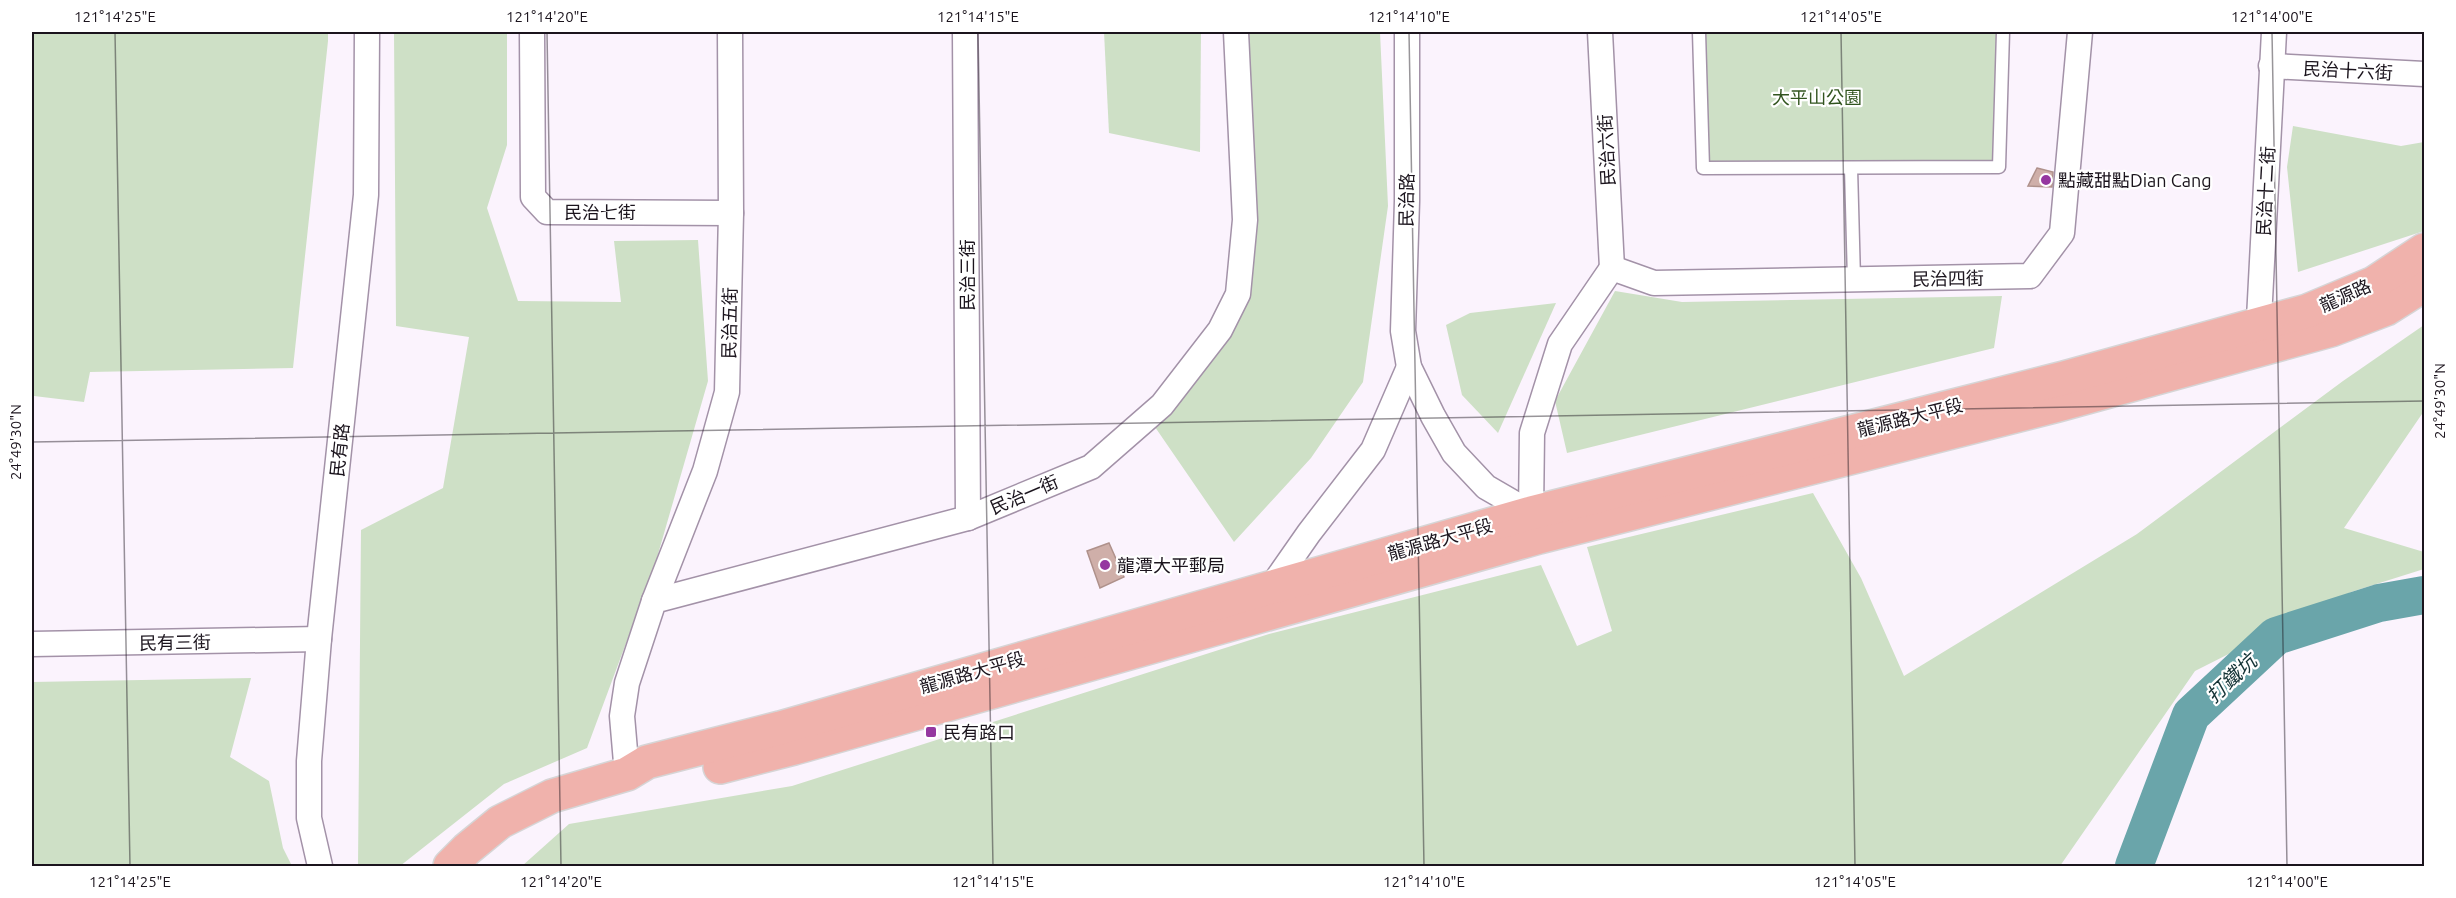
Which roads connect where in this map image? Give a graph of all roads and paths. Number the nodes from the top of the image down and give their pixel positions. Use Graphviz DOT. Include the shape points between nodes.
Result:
graph roads {
  1 [pos="367,32"];
  2 [pos="532,32"];
  3 [pos="730,32"];
  4 [pos="965,32"];
  5 [pos="1236,32"];
  6 [pos="1407,32"];
  7 [pos="1600,32"];
  8 [pos="1699,32"];
  9 [pos="2003,32"];
  10 [pos="2080,32"];
  11 [pos="2274,32"];
  12 [pos="2271,66"];
  13 [pos="2424,74"];
  14 [pos="1851,168"];
  15 [pos="731,213"];
  16 [pos="2424,250"];
  17 [pos="1612,268"];
  18 [pos="1854,280"];
  19 [pos="2424,285"];
  20 [pos="2258,338"];
  21 [pos="1409,367"];
  22 [pos="969,518"];
  23 [pos="1535,525"];
  24 [pos="1274,598"];
  25 [pos="654,601"];
  26 [pos="319,639"];
  27 [pos="32,644"];
  28 [pos="627,774"];
  29 [pos="320,867"];
  30 [pos="450,867"];
  1 -- 26 [label="street, 民有路" via="366,195"];
  2 -- 15 [label="street, 民治七街" via="533,197 547,212"];
  3 -- 15 [label="street, 民治五街"];
  4 -- 22 [label="street, 民治三街"];
  5 -- 22 [label="street, 民治一街" via="1245,220 1238,294 1220,330 1162,405 1091,467"];
  6 -- 21 [label="street, 民治路" via="1403,331"];
  7 -- 17 [label="street, 民治六街"];
  8 -- 14 [label="lane" via="1703,168"];
  9 -- 14 [label="lane" via="1999,167"];
  10 -- 18 [label="street, 民治四街" via="2062,233 2030,276"];
  11 -- 12 [label="street, 民治十二街"];
  12 -- 13 [label="street, 民治十六街"];
  12 -- 20 [label="street, 民治十二街"];
  14 -- 18 [label="lane"];
  15 -- 25 [label="street, 民治五街" via="727,392 705,471"];
  16 -- 20 [label="main road, 龍源路" via="2374,283 2307,311"];
  17 -- 18 [label="street, 民治四街" via="1654,283"];
  17 -- 23 [label="street" via="1560,344 1532,433"];
  19 -- 20 [label="main road, 龍源路" via="2386,309 2331,330"];
  20 -- 23 [label="main road, 龍源路大平段" via="2035,411"];
  21 -- 23 [label="street" via="1454,453 1486,487"];
  21 -- 24 [label="street" via="1373,450 1310,533"];
  22 -- 25 [label="street, 民治一街"];
  23 -- 24 [label="main road, 龍源路大平段"];
  24 -- 28 [label="main road, 龍源路大平段" via="794,748 647,785"];
  25 -- 28 [label="street" via="627,683 622,716"];
  26 -- 27 [label="street, 民有三街"];
  26 -- 29 [label="street, 民有路" via="309,761 309,818"];
  28 -- 30 [label="main road" via="552,796 500,822"];
}
